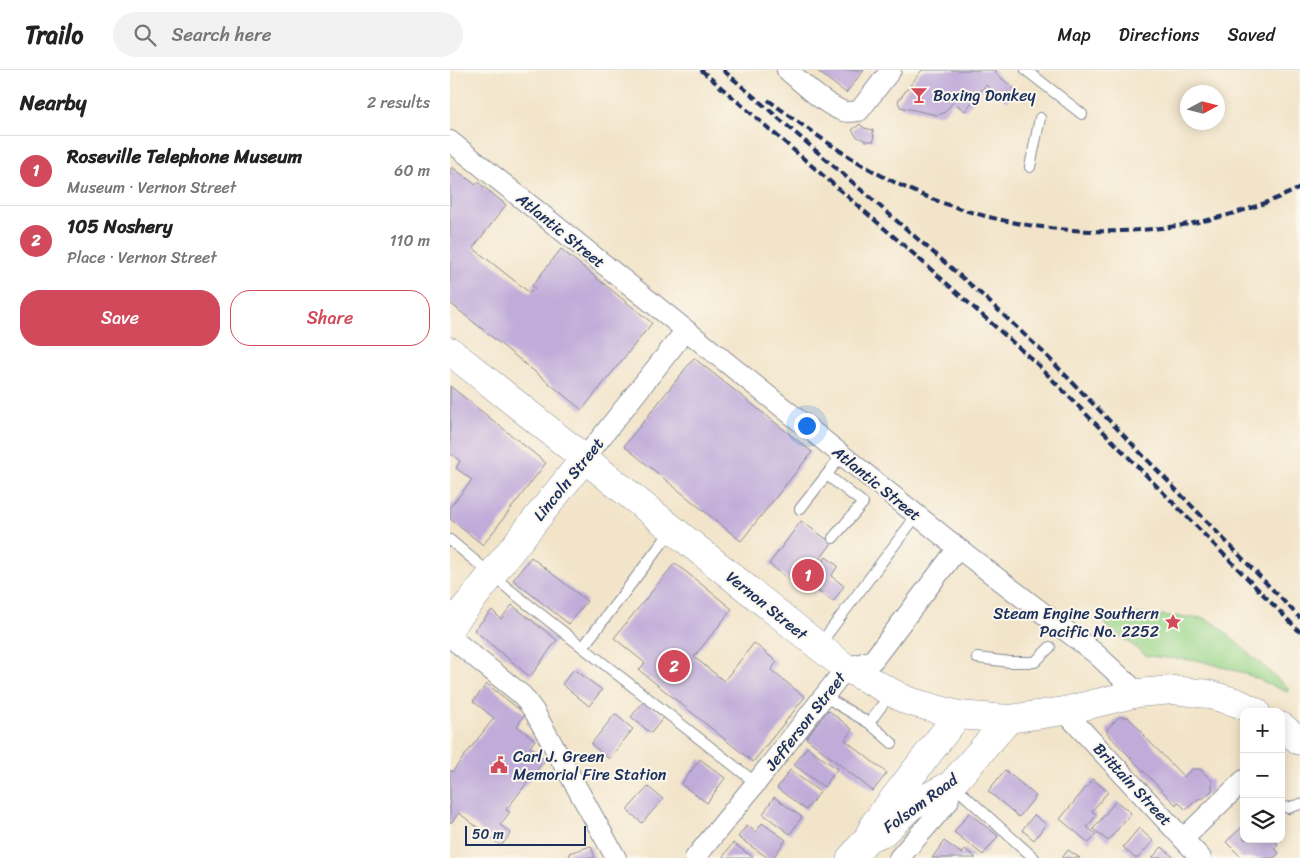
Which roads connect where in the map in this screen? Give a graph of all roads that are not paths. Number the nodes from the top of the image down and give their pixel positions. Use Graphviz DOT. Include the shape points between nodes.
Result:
graph roads {
  1 [pos="787,70"];
  2 [pos="891,70"];
  3 [pos="1026,70"];
  4 [pos="1082,114"];
  5 [pos="1040,118"];
  6 [pos="450,141"];
  7 [pos="1030,167"];
  8 [pos="686,330"];
  9 [pos="450,350"];
  10 [pos="842,455"];
  11 [pos="584,459"];
  12 [pos="827,475"];
  13 [pos="800,508"];
  14 [pos="917,516"];
  15 [pos="673,530"];
  16 [pos="833,538"];
  17 [pos="450,540"];
  18 [pos="958,548"];
  19 [pos="492,574"];
  20 [pos="450,627"];
  21 [pos="450,637"];
  22 [pos="818,646"];
  23 [pos="583,647"];
  24 [pos="1050,647"];
  25 [pos="977,658"];
  26 [pos="846,668"];
  27 [pos="891,692"];
  28 [pos="1138,693"];
  29 [pos="824,696"];
  30 [pos="1248,708"];
  31 [pos="1064,711"];
  32 [pos="958,715"];
  33 [pos="1009,719"];
  34 [pos="869,723"];
  35 [pos="892,743"];
  36 [pos="756,783"];
  37 [pos="952,784"];
  38 [pos="1240,784"];
  39 [pos="1300,804"];
  40 [pos="1285,807"];
  41 [pos="1184,839"];
  42 [pos="859,848"];
  43 [pos="616,858"];
  44 [pos="695,858"];
  45 [pos="899,858"];
  46 [pos="1034,858"];
  47 [pos="1201,858"];
  1 -- 2 [label="street" via="829,104 850,113 859,112"];
  3 -- 4 [label="lane"];
  5 -- 7 [label="lane"];
  6 -- 8 [label="street, Atlantic Street"];
  8 -- 10 [label="street, Atlantic Street"];
  8 -- 11 [label="street, Lincoln Street"];
  9 -- 11 [label="main road, Vernon Street"];
  10 -- 12 [label="lane"];
  10 -- 14 [label="street, Atlantic Street"];
  11 -- 15 [label="main road, Vernon Street"];
  11 -- 19 [label="main road, Lincoln Street"];
  12 -- 13 [label="lane"];
  12 -- 16 [label="lane" via="863,503"];
  14 -- 18 [label="street, Atlantic Street"];
  14 -- 22 [label="lane"];
  15 -- 22 [label="main road, Vernon Street"];
  15 -- 23 [label="lane"];
  17 -- 19 [label="lane"];
  18 -- 26 [label="street, Jefferson Street" via="873,660"];
  18 -- 28 [label="street, Atlantic Street" via="1096,653"];
  19 -- 20 [label="main road, Lincoln Street"];
  19 -- 23 [label="lane"];
  21 -- 43 [label="street" via="522,695"];
  22 -- 26 [label="main road, Vernon Street"];
  23 -- 36 [label="lane"];
  24 -- 25 [label="lane" via="1035,662"];
  26 -- 27 [label="main road, Vernon Street"];
  26 -- 29 [label="street, Jefferson Street"];
  27 -- 32 [label="main road, Vernon Street" via="908,701"];
  27 -- 34 [label="lane"];
  28 -- 30 [label="main road" via="1173,690 1208,694"];
  28 -- 31 [label="main road, Vernon Street"];
  29 -- 34 [label="lane"];
  29 -- 36 [label="street, Jefferson Street"];
  31 -- 33 [label="main road, Vernon Street"];
  31 -- 41 [label="street, Brittain Street"];
  32 -- 33 [label="main road, Vernon Street"];
  32 -- 42 [label="main road, Folsom Road"];
  33 -- 37 [label="main road, Folsom Road"];
  34 -- 35 [label="lane"];
  36 -- 44 [label="street, Jefferson Street"];
  37 -- 42 [label="main road, Folsom Road" via="911,806 884,832"];
  37 -- 45 [label="street" via="948,802"];
  37 -- 46 [label="lane"];
  38 -- 41 [label="street"];
  39 -- 40 [label="lane"];
  41 -- 47 [label="street, Brittain Street"];
}
